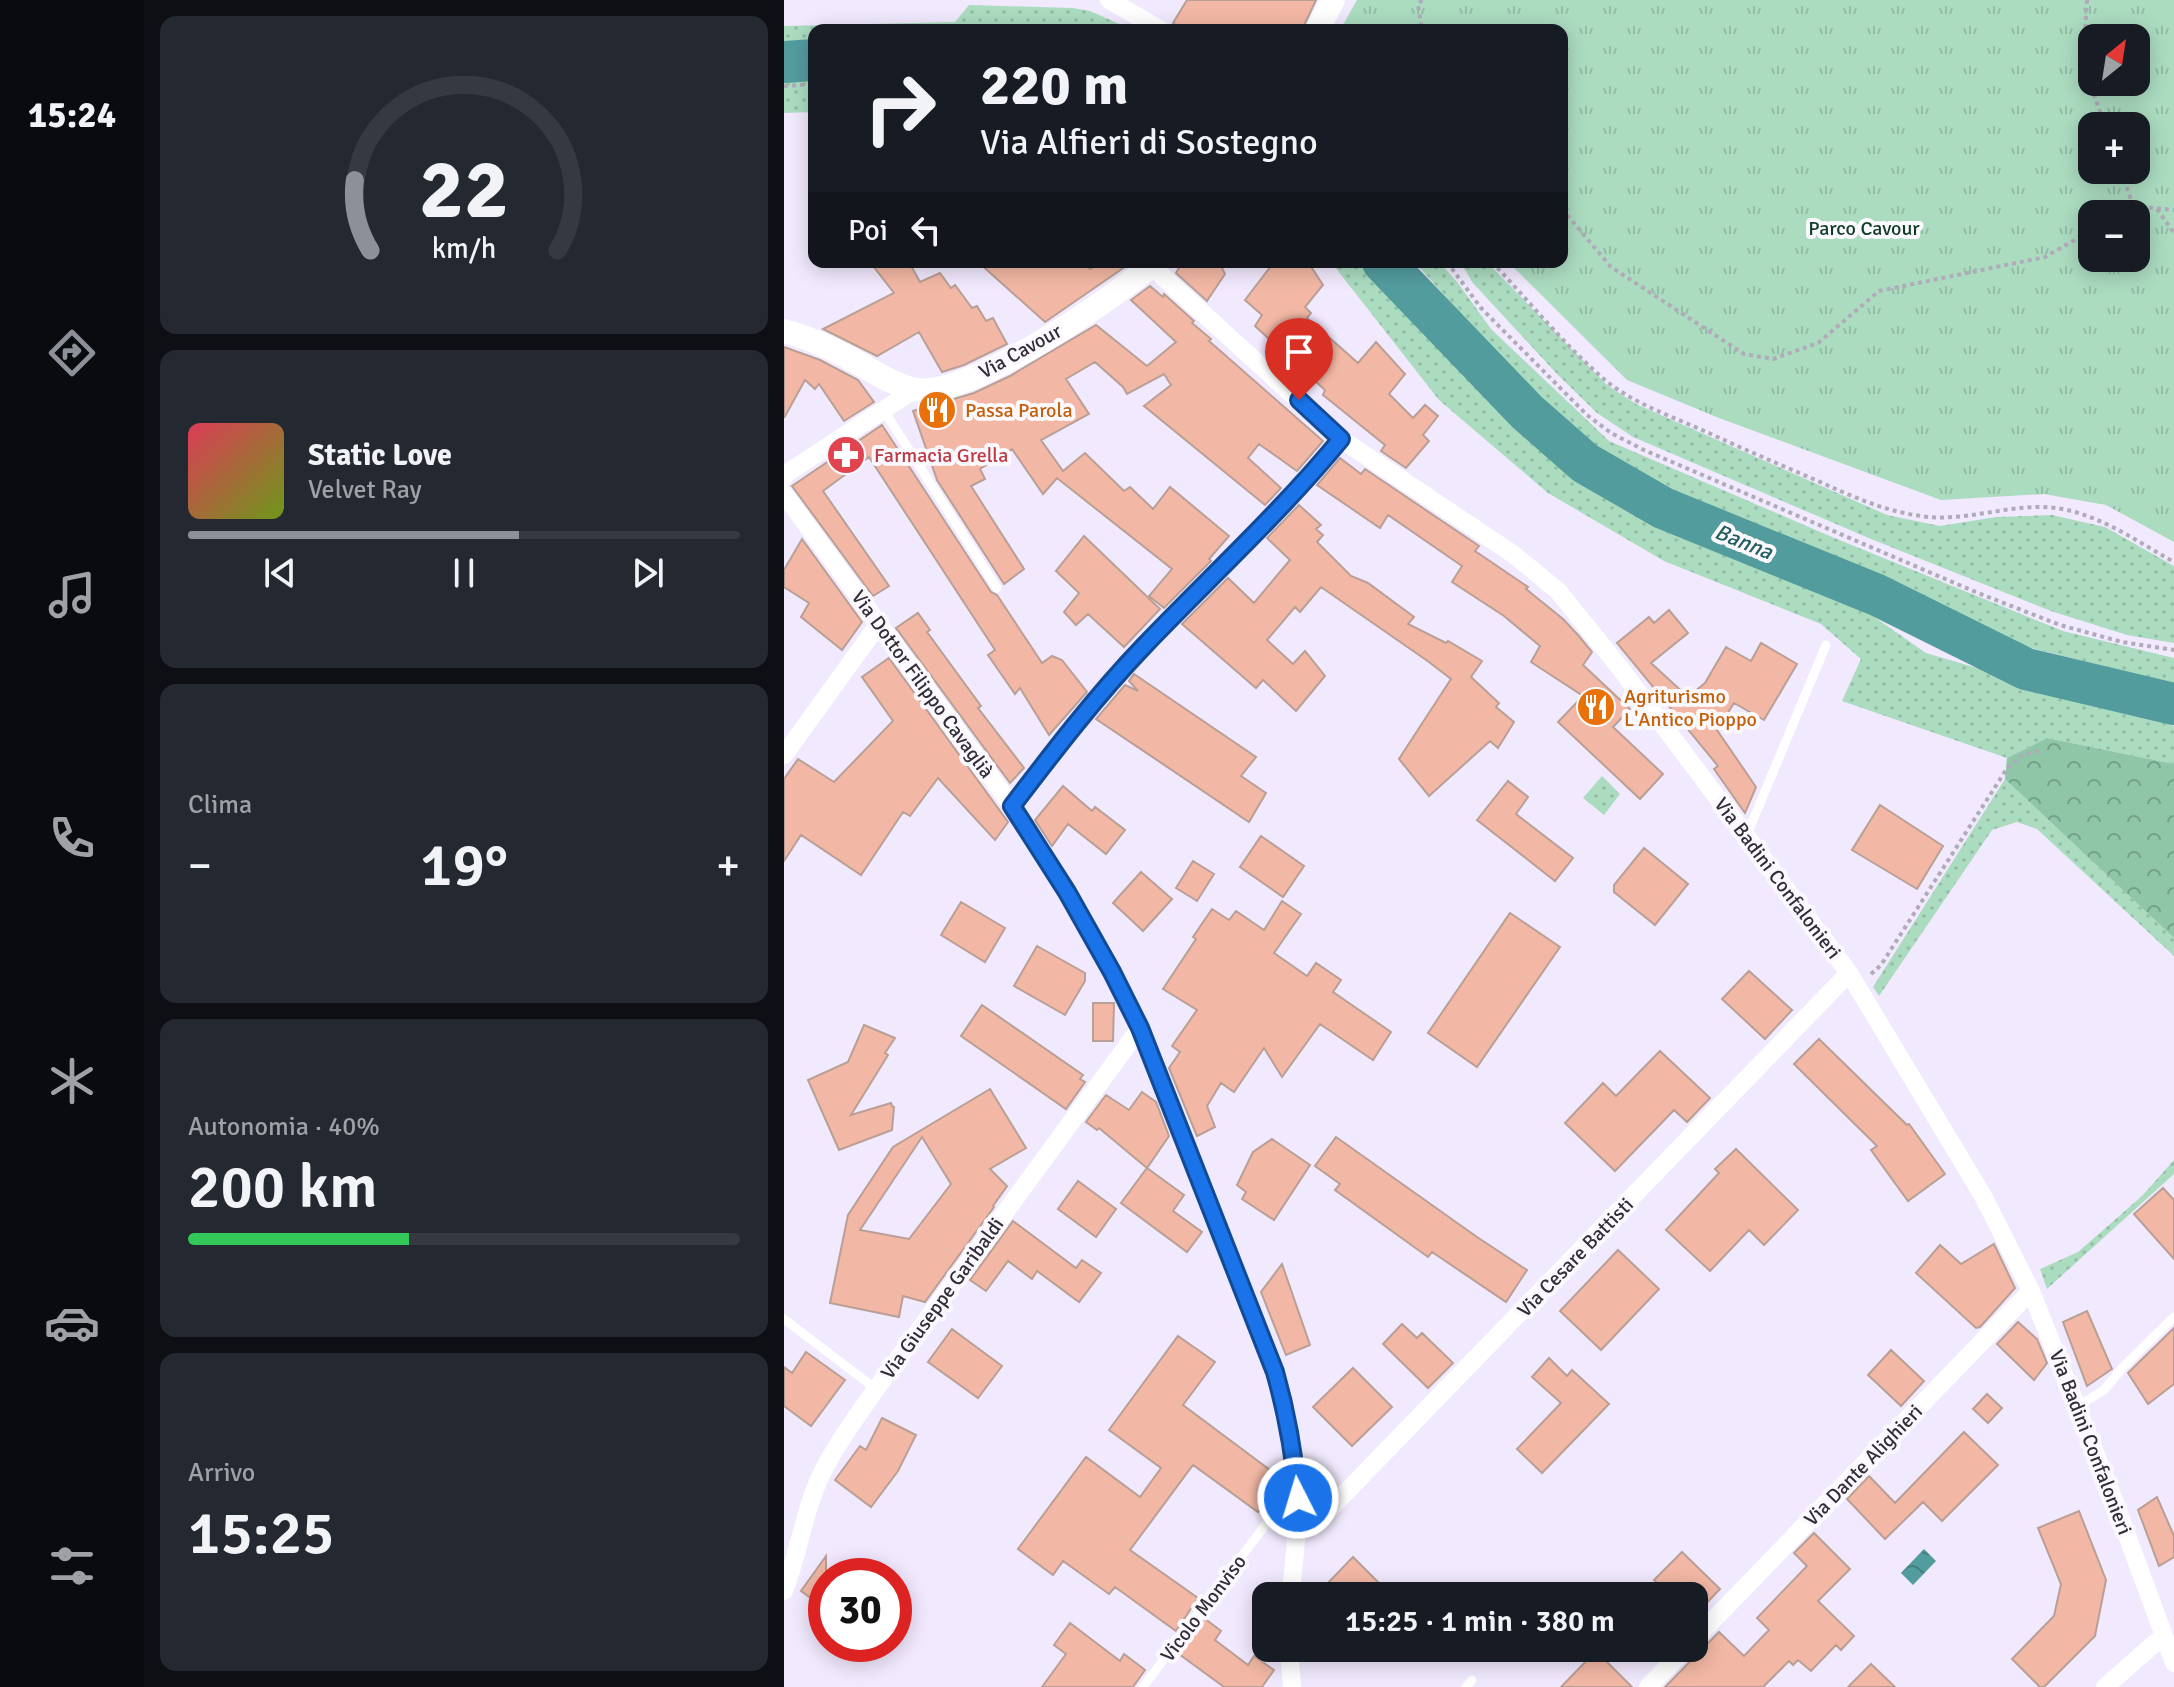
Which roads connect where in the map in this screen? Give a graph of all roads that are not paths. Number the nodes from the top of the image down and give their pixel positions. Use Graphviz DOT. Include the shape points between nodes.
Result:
graph roads {
  1 [pos="1109,0"];
  2 [pos="1333,0"];
  3 [pos="1151,24"];
  4 [pos="1320,24"];
  5 [pos="1148,268"];
  6 [pos="1157,268"];
  7 [pos="784,331"];
  8 [pos="914,390"];
  9 [pos="883,409"];
  10 [pos="1341,439"];
  11 [pos="785,474"];
  12 [pos="784,494"];
  13 [pos="997,588"];
  14 [pos="878,625"];
  15 [pos="1826,645"];
  16 [pos="784,755"];
  17 [pos="1012,806"];
  18 [pos="1746,837"];
  19 [pos="1854,980"];
  20 [pos="1140,1028"];
  21 [pos="2031,1291"];
  22 [pos="2174,1317"];
  23 [pos="784,1319"];
  24 [pos="876,1389"];
  25 [pos="2078,1406"];
  26 [pos="1298,1498"];
  27 [pos="1295,1535"];
  28 [pos="1292,1582"];
  29 [pos="784,1591"];
  30 [pos="1708,1626"];
  31 [pos="2163,1636"];
  32 [pos="1290,1662"];
  33 [pos="1672,1662"];
  34 [pos="2174,1663"];
  35 [pos="1143,1687"];
  36 [pos="1292,1687"];
  37 [pos="1648,1687"];
  38 [pos="2105,1687"];
  1 -- 3 [label="street"];
  2 -- 4 [label="street"];
  5 -- 8 [label="street, Via Cavour" via="1007,362 936,390"];
  6 -- 10 [label="street, Via Badini Confalonieri"];
  7 -- 8 [label="street"];
  8 -- 9 [label="street"];
  9 -- 11 [label="street"];
  9 -- 13 [label="lane"];
  10 -- 17 [label="street" via="1142,648"];
  10 -- 18 [label="street, Via Badini Confalonieri" via="1513,554 1558,591"];
  12 -- 14 [label="street, Via Dottor Filippo Cavaglià"];
  14 -- 16 [label="street"];
  14 -- 17 [label="street, Via Dottor Filippo Cavaglià"];
  15 -- 18 [label="lane"];
  17 -- 20 [label="street, Via Dottor Filippo Cavaglià" via="1067,892"];
  18 -- 19 [label="street, Via Badini Confalonieri"];
  19 -- 21 [label="street, Via Badini Confalonieri" via="1983,1196"];
  19 -- 27 [label="street, Via Cesare Battisti" via="1320,1519"];
  20 -- 24 [label="street, Via Giuseppe Garibaldi"];
  20 -- 26 [label="street, Via Dottor Filippo Cavaglià" via="1275,1372"];
  21 -- 25 [label="street, Via Badini Confalonieri"];
  21 -- 30 [label="street, Via Dante Alighieri"];
  22 -- 25 [label="lane" via="2104,1390"];
  23 -- 24 [label="lane"];
  24 -- 29 [label="street, Via Giuseppe Garibaldi" via="823,1472"];
  25 -- 31 [label="street, Via Badini Confalonieri"];
  26 -- 27 [label="street, Via Dottor Filippo Cavaglià"];
  26 -- 35 [label="lane, Vicolo Monviso" via="1269,1520"];
  27 -- 28 [label="street, Via Dottor Filippo Cavaglià"];
  31 -- 34 [label="street, Via Badini Confalonieri"];
  31 -- 38 [label="street"];
  32 -- 36 [label="street"];
  33 -- 37 [label="street"];
}
